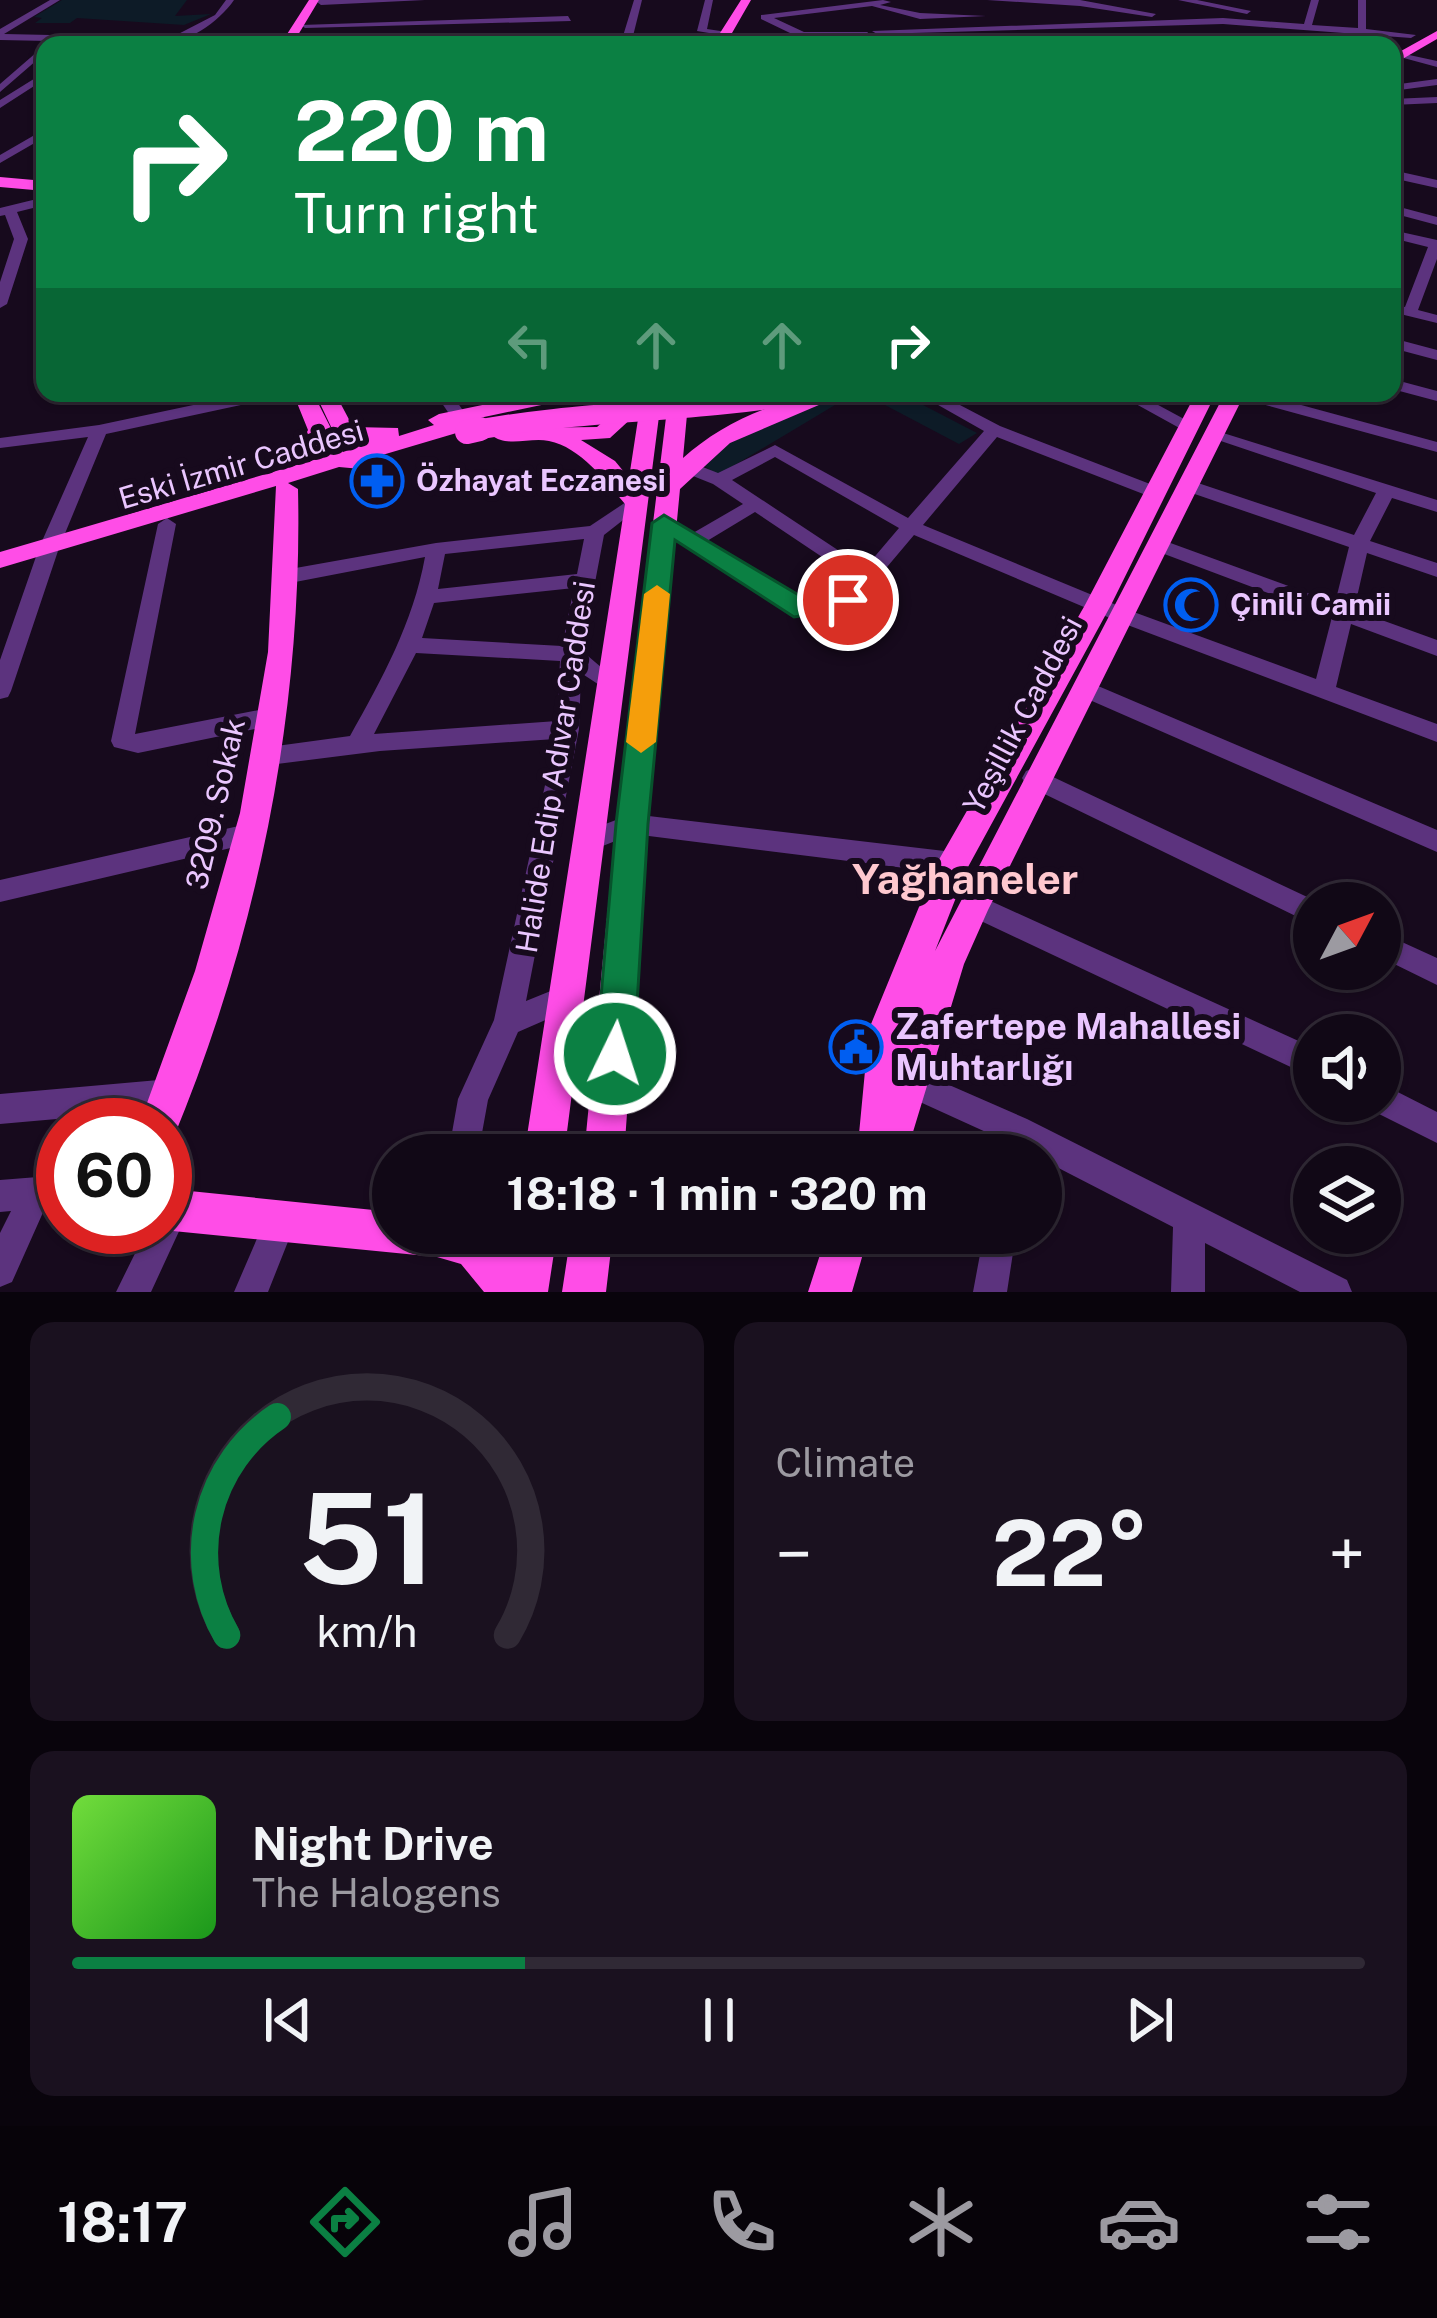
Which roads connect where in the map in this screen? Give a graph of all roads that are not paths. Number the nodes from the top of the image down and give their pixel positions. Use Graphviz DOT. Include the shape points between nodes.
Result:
graph roads {
  1 [pos="56,0"];
  2 [pos="230,0"];
  3 [pos="422,0"];
  4 [pos="517,0"];
  5 [pos="573,0"];
  6 [pos="638,0"];
  7 [pos="709,0"];
  8 [pos="746,0"];
  9 [pos="760,0"];
  10 [pos="781,0"];
  11 [pos="902,0"];
  12 [pos="991,0"];
  13 [pos="1183,0"];
  14 [pos="1315,0"];
  15 [pos="1362,0"];
  16 [pos="319,1"];
  17 [pos="1005,1"];
  18 [pos="1054,1"];
  19 [pos="1200,1"];
  20 [pos="804,4"];
  21 [pos="831,4"];
  22 [pos="942,4"];
  23 [pos="879,5"];
  24 [pos="1118,7"];
  25 [pos="922,8"];
  26 [pos="898,14"];
  27 [pos="0,15"];
  28 [pos="30,15"];
  29 [pos="509,19"];
  30 [pos="568,19"];
  31 [pos="829,19"];
  32 [pos="1223,21"];
  33 [pos="1437,21"];
  34 [pos="1162,22"];
  35 [pos="1280,23"];
  36 [pos="911,24"];
  37 [pos="1100,24"];
  38 [pos="305,25"];
  39 [pos="1308,26"];
  40 [pos="1028,28"];
  41 [pos="1337,28"];
  42 [pos="1013,29"];
  43 [pos="1362,30"];
  44 [pos="1437,34"];
  45 [pos="0,35"];
  46 [pos="803,35"];
  47 [pos="172,36"];
  48 [pos="299,36"];
  49 [pos="299,36"];
  50 [pos="503,36"];
  51 [pos="564,36"];
  52 [pos="628,36"];
  53 [pos="716,36"];
  54 [pos="723,36"];
  55 [pos="746,36"];
  56 [pos="793,36"];
  57 [pos="873,36"];
  58 [pos="1041,36"];
  59 [pos="1222,36"];
  60 [pos="1326,36"];
  61 [pos="36,37"];
  62 [pos="1416,38"];
  63 [pos="1401,42"];
  64 [pos="1437,45"];
  65 [pos="1401,54"];
  66 [pos="1401,59"];
  67 [pos="36,61"];
  68 [pos="1437,64"];
  69 [pos="17,76"];
  70 [pos="36,76"];
  71 [pos="36,82"];
  72 [pos="1437,82"];
  73 [pos="1,85"];
  74 [pos="1401,87"];
  75 [pos="25,89"];
  76 [pos="36,90"];
  77 [pos="36,97"];
  78 [pos="1437,100"];
  79 [pos="1401,102"];
  80 [pos="1401,103"];
  81 [pos="0,105"];
  82 [pos="1437,118"];
  83 [pos="0,122"];
  84 [pos="0,141"];
  85 [pos="36,142"];
  86 [pos="36,143"];
  87 [pos="0,160"];
  88 [pos="1437,164"];
  89 [pos="1401,176"];
  90 [pos="0,182"];
  91 [pos="1432,183"];
  92 [pos="36,188"];
  93 [pos="36,193"];
  94 [pos="5,211"];
  95 [pos="1401,212"];
  96 [pos="1407,214"];
  97 [pos="1437,221"];
  98 [pos="1401,236"];
  99 [pos="1436,244"];
  100 [pos="7,263"];
  101 [pos="2,296"];
  102 [pos="1401,310"];
  103 [pos="1410,313"];
  104 [pos="1437,319"];
  105 [pos="1401,345"];
  106 [pos="1437,355"];
  107 [pos="1401,386"];
  108 [pos="1437,396"];
  109 [pos="231,402"];
  110 [pos="307,402"];
  111 [pos="330,402"];
  112 [pos="449,402"];
  113 [pos="539,402"];
  114 [pos="618,402"];
  115 [pos="622,402"];
  116 [pos="650,402"];
  117 [pos="678,402"];
  118 [pos="708,402"];
  119 [pos="753,402"];
  120 [pos="812,402"];
  121 [pos="942,402"];
  122 [pos="1142,402"];
  123 [pos="1205,402"];
  124 [pos="1229,402"];
  125 [pos="1270,402"];
  126 [pos="772,416"];
  127 [pos="676,423"];
  128 [pos="462,424"];
  129 [pos="99,430"];
  130 [pos="319,430"];
  131 [pos="994,430"];
  132 [pos="551,431"];
  133 [pos="1202,431"];
  134 [pos="345,433"];
  135 [pos="602,433"];
  136 [pos="644,434"];
  137 [pos="392,444"];
  138 [pos="1,445"];
  139 [pos="1437,447"];
  140 [pos="337,460"];
  141 [pos="372,463"];
  142 [pos="677,477"];
  143 [pos="719,480"];
  144 [pos="1189,486"];
  145 [pos="241,488"];
  146 [pos="286,489"];
  147 [pos="1387,490"];
  148 [pos="1157,493"];
  149 [pos="635,502"];
  150 [pos="756,504"];
  151 [pos="1437,506"];
  152 [pos="664,523"];
  153 [pos="167,524"];
  154 [pos="911,527"];
  155 [pos="595,532"];
  156 [pos="695,540"];
  157 [pos="1360,542"];
  158 [pos="1158,544"];
  159 [pos="49,548"];
  160 [pos="436,549"];
  161 [pos="0,560"];
  162 [pos="1437,570"];
  163 [pos="290,576"];
  164 [pos="868,579"];
  165 [pos="584,580"];
  166 [pos="430,597"];
  167 [pos="1110,610"];
  168 [pos="1343,613"];
  169 [pos="413,645"];
  170 [pos="1437,648"];
  171 [pos="571,654"];
  172 [pos="610,684"];
  173 [pos="1325,687"];
  174 [pos="1084,688"];
  175 [pos="0,691"];
  176 [pos="274,716"];
  177 [pos="568,729"];
  178 [pos="1437,733"];
  179 [pos="359,740"];
  180 [pos="269,756"];
  181 [pos="1034,778"];
  182 [pos="632,824"];
  183 [pos="252,833"];
  184 [pos="585,842"];
  185 [pos="1437,842"];
  186 [pos="953,863"];
  187 [pos="0,891"];
  188 [pos="1293,903"];
  189 [pos="973,905"];
  190 [pos="1401,954"];
  191 [pos="1437,972"];
  192 [pos="563,999"];
  193 [pos="508,1022"];
  194 [pos="1293,1053"];
  195 [pos="908,1082"];
  196 [pos="170,1094"];
  197 [pos="169,1098"];
  198 [pos="0,1109"];
  199 [pos="1401,1109"];
  200 [pos="1437,1128"];
  201 [pos="467,1134"];
  202 [pos="547,1134"];
  203 [pos="606,1134"];
  204 [pos="880,1134"];
  205 [pos="892,1134"];
  206 [pos="998,1134"];
  207 [pos="1062,1164"];
  208 [pos="36,1193"];
  209 [pos="0,1196"];
  210 [pos="36,1213"];
  211 [pos="192,1219"];
  212 [pos="1189,1219"];
  213 [pos="279,1224"];
  214 [pos="372,1231"];
  215 [pos="150,1254"];
  216 [pos="487,1254"];
  217 [pos="532,1254"];
  218 [pos="589,1254"];
  219 [pos="842,1254"];
  220 [pos="857,1254"];
  221 [pos="996,1254"];
  222 [pos="0,1270"];
  223 [pos="133,1292"];
  224 [pos="250,1292"];
  225 [pos="508,1292"];
  226 [pos="526,1292"];
  227 [pos="584,1292"];
  228 [pos="830,1292"];
  229 [pos="847,1292"];
  230 [pos="990,1292"];
  231 [pos="1188,1292"];
  232 [pos="1335,1292"];
  1 -- 28 [label="street"];
  2 -- 47 [label="street" via="218,17"];
  3 -- 16 [label="street"];
  4 -- 29 [label="street"];
  5 -- 30 [label="street"];
  6 -- 52 [label="street"];
  7 -- 53 [label="street" via="702,31"];
  8 -- 54 [label="main road"];
  9 -- 55 [label="main road"];
  10 -- 20 [label="street"];
  11 -- 23 [label="street"];
  12 -- 17 [label="street"];
  13 -- 19 [label="street"];
  14 -- 39 [label="street"];
  15 -- 43 [label="street"];
  16 -- 38 [label="main road"];
  16 -- 48 [label="main road"];
  17 -- 18 [label="street"];
  17 -- 42 [label="street"];
  18 -- 24 [label="street"];
  19 -- 35 [label="street" via="1271,14"];
  20 -- 21 [label="street"];
  20 -- 31 [label="street"];
  20 -- 46 [label="street" via="764,16"];
  21 -- 23 [label="street"];
  22 -- 25 [label="street"];
  23 -- 26 [label="street"];
  23 -- 31 [label="street"];
  24 -- 34 [label="street"];
  24 -- 37 [label="street"];
  24 -- 42 [label="street"];
  26 -- 42 [label="street"];
  26 -- 57 [label="street"];
  27 -- 28 [label="street"];
  28 -- 45 [label="street"];
  29 -- 30 [label="street"];
  29 -- 38 [label="street"];
  29 -- 50 [label="street"];
  30 -- 51 [label="street"];
  31 -- 57 [label="street"];
  32 -- 34 [label="street"];
  32 -- 35 [label="street"];
  32 -- 59 [label="street"];
  33 -- 62 [label="main road"];
  34 -- 37 [label="street"];
  35 -- 39 [label="street"];
  36 -- 42 [label="street"];
  37 -- 40 [label="street"];
  38 -- 49 [label="main road"];
  39 -- 41 [label="street"];
  40 -- 42 [label="street"];
  40 -- 58 [label="street"];
  41 -- 43 [label="street"];
  41 -- 60 [label="street"];
  42 -- 57 [label="street"];
  42 -- 58 [label="street"];
  43 -- 62 [label="street"];
  44 -- 62 [label="main road"];
  45 -- 61 [label="street"];
  46 -- 56 [label="street"];
  46 -- 57 [label="street"];
  62 -- 63 [label="main road"];
  62 -- 64 [label="street"];
  62 -- 65 [label="main road"];
  66 -- 68 [label="street"];
  67 -- 69 [label="street"];
  69 -- 70 [label="street"];
  69 -- 73 [label="street"];
  71 -- 75 [label="street"];
  72 -- 74 [label="street"];
  75 -- 76 [label="street"];
  75 -- 81 [label="street"];
  77 -- 83 [label="street"];
  78 -- 79 [label="street"];
  80 -- 82 [label="street"];
  84 -- 85 [label="street"];
  86 -- 87 [label="street"];
  88 -- 91 [label="street"];
  89 -- 91 [label="street"];
  90 -- 92 [label="main road"];
  91 -- 96 [label="street"];
  93 -- 94 [label="street"];
  94 -- 100 [label="street" via="21,239"];
  95 -- 96 [label="street"];
  96 -- 97 [label="street"];
  98 -- 99 [label="street"];
  99 -- 103 [label="street"];
  100 -- 101 [label="street"];
  102 -- 103 [label="street"];
  103 -- 104 [label="street"];
  105 -- 106 [label="street"];
  107 -- 108 [label="street"];
  109 -- 129 [label="street"];
  110 -- 130 [label="main road"];
  111 -- 134 [label="main road"];
  112 -- 128 [label="street"];
  113 -- 128 [label="main road"];
  114 -- 128 [label="main road, Eski İzmir Caddesi, bridge"];
  115 -- 135 [label="main road" via="623,416"];
  116 -- 136 [label="main road, Halide Edip Adıvar Caddesi"];
  117 -- 127 [label="main road"];
  118 -- 126 [label="main road" via="719,419"];
  119 -- 128 [label="main road, Eski İzmir Caddesi, bridge"];
  120 -- 126 [label="main road"];
  121 -- 131 [label="street"];
  122 -- 133 [label="street"];
  123 -- 133 [label="main road, Yeşillik Caddesi"];
  124 -- 133 [label="main road, Yeşillik Caddesi"];
  125 -- 139 [label="street"];
  126 -- 142 [label="main road" via="731,431"];
  127 -- 136 [label="main road"];
  127 -- 142 [label="main road"];
  128 -- 134 [label="main road"];
  128 -- 137 [label="main road, Eski İzmir Caddesi"];
  128 -- 141 [label="main road, Eski İzmir Caddesi"];
  129 -- 138 [label="street"];
  129 -- 159 [label="street"];
  130 -- 140 [label="main road"];
  130 -- 145 [label="main road" via="287,464"];
  131 -- 148 [label="street"];
  131 -- 154 [label="street"];
  132 -- 135 [label="main road"];
  132 -- 141 [label="main road"];
  132 -- 149 [label="main road" via="607,466"];
  133 -- 144 [label="main road, Yeşillik Caddesi"];
  133 -- 147 [label="street"];
  133 -- 148 [label="main road, Yeşillik Caddesi"];
  134 -- 137 [label="main road" via="361,445"];
  135 -- 136 [label="main road"];
  136 -- 149 [label="main road, Halide Edip Adıvar Caddesi"];
  137 -- 140 [label="main road, Eski İzmir Caddesi"];
  140 -- 141 [label="main road"];
  140 -- 145 [label="main road, Eski İzmir Caddesi"];
  141 -- 146 [label="main road, Eski İzmir Caddesi"];
  142 -- 143 [label="street"];
  142 -- 152 [label="main road"];
  143 -- 150 [label="street"];
  143 -- 154 [label="street" via="775,450"];
  144 -- 157 [label="street"];
  144 -- 158 [label="main road, Yeşillik Caddesi"];
  145 -- 159 [label="main road, Eski İzmir Caddesi"];
  146 -- 153 [label="main road, Eski İzmir Caddesi"];
  146 -- 163 [label="main road, 3209. Sokak"];
  147 -- 151 [label="street"];
  147 -- 157 [label="street"];
  148 -- 167 [label="main road, Yeşillik Caddesi"];
  149 -- 155 [label="street"];
  149 -- 172 [label="main road, Halide Edip Adıvar Caddesi"];
  150 -- 156 [label="street"];
  150 -- 164 [label="street"];
  152 -- 156 [label="street"];
  152 -- 182 [label="main road"];
  153 -- 159 [label="main road, Eski İzmir Caddesi"];
  153 -- 176 [label="street" via="122,741"];
  154 -- 164 [label="street"];
  154 -- 167 [label="street"];
  155 -- 160 [label="street"];
  155 -- 165 [label="street"];
  156 -- 164 [label="street" via="803,610 848,600"];
  157 -- 162 [label="street"];
  157 -- 168 [label="street"];
  158 -- 167 [label="main road, Yeşillik Caddesi"];
  158 -- 168 [label="street"];
  159 -- 161 [label="main road, Eski İzmir Caddesi"];
  159 -- 175 [label="street"];
  160 -- 163 [label="street"];
  160 -- 166 [label="street"];
  163 -- 176 [label="main road, 3209. Sokak"];
  165 -- 166 [label="street"];
  165 -- 171 [label="street"];
  166 -- 169 [label="street"];
  167 -- 173 [label="street"];
  167 -- 174 [label="main road, Yeşillik Caddesi"];
  167 -- 186 [label="main road, Yeşillik Caddesi"];
  168 -- 170 [label="street"];
  168 -- 173 [label="street"];
  169 -- 171 [label="street"];
  169 -- 179 [label="street"];
  171 -- 172 [label="street"];
  171 -- 177 [label="street"];
  172 -- 184 [label="main road, Halide Edip Adıvar Caddesi"];
  173 -- 178 [label="street"];
  174 -- 181 [label="main road, Yeşillik Caddesi"];
  174 -- 185 [label="street"];
  176 -- 180 [label="main road, 3209. Sokak"];
  177 -- 179 [label="street"];
  177 -- 193 [label="street"];
  179 -- 180 [label="street"];
  180 -- 183 [label="main road, 3209. Sokak"];
  181 -- 188 [label="street"];
  181 -- 189 [label="main road, Yeşillik Caddesi"];
  182 -- 184 [label="street"];
  182 -- 186 [label="street"];
  182 -- 203 [label="main road"];
  183 -- 187 [label="street"];
  183 -- 196 [label="main road, 3209. Sokak"];
  184 -- 192 [label="main road, Halide Edip Adıvar Caddesi"];
  186 -- 189 [label="main road"];
  186 -- 204 [label="main road, Yeşillik Caddesi" via="886,1029"];
  189 -- 194 [label="street"];
  189 -- 195 [label="main road, Yeşillik Caddesi"];
  190 -- 191 [label="street"];
  192 -- 193 [label="street"];
  192 -- 202 [label="main road, Halide Edip Adıvar Caddesi"];
  193 -- 201 [label="street" via="473,1099"];
  195 -- 205 [label="main road, Yeşillik Caddesi"];
  195 -- 206 [label="street"];
  196 -- 197 [label="main road, 3209. Sokak"];
  196 -- 198 [label="street"];
  199 -- 200 [label="street"];
  207 -- 212 [label="street"];
  208 -- 209 [label="street"];
  210 -- 222 [label="street"];
  211 -- 213 [label="main road"];
  212 -- 231 [label="street"];
  212 -- 232 [label="street"];
  213 -- 214 [label="main road"];
  213 -- 224 [label="street"];
  215 -- 223 [label="street"];
  216 -- 225 [label="main road"];
  217 -- 226 [label="main road"];
  218 -- 227 [label="main road"];
  219 -- 228 [label="main road"];
  220 -- 229 [label="main road"];
  221 -- 230 [label="street"];
}
